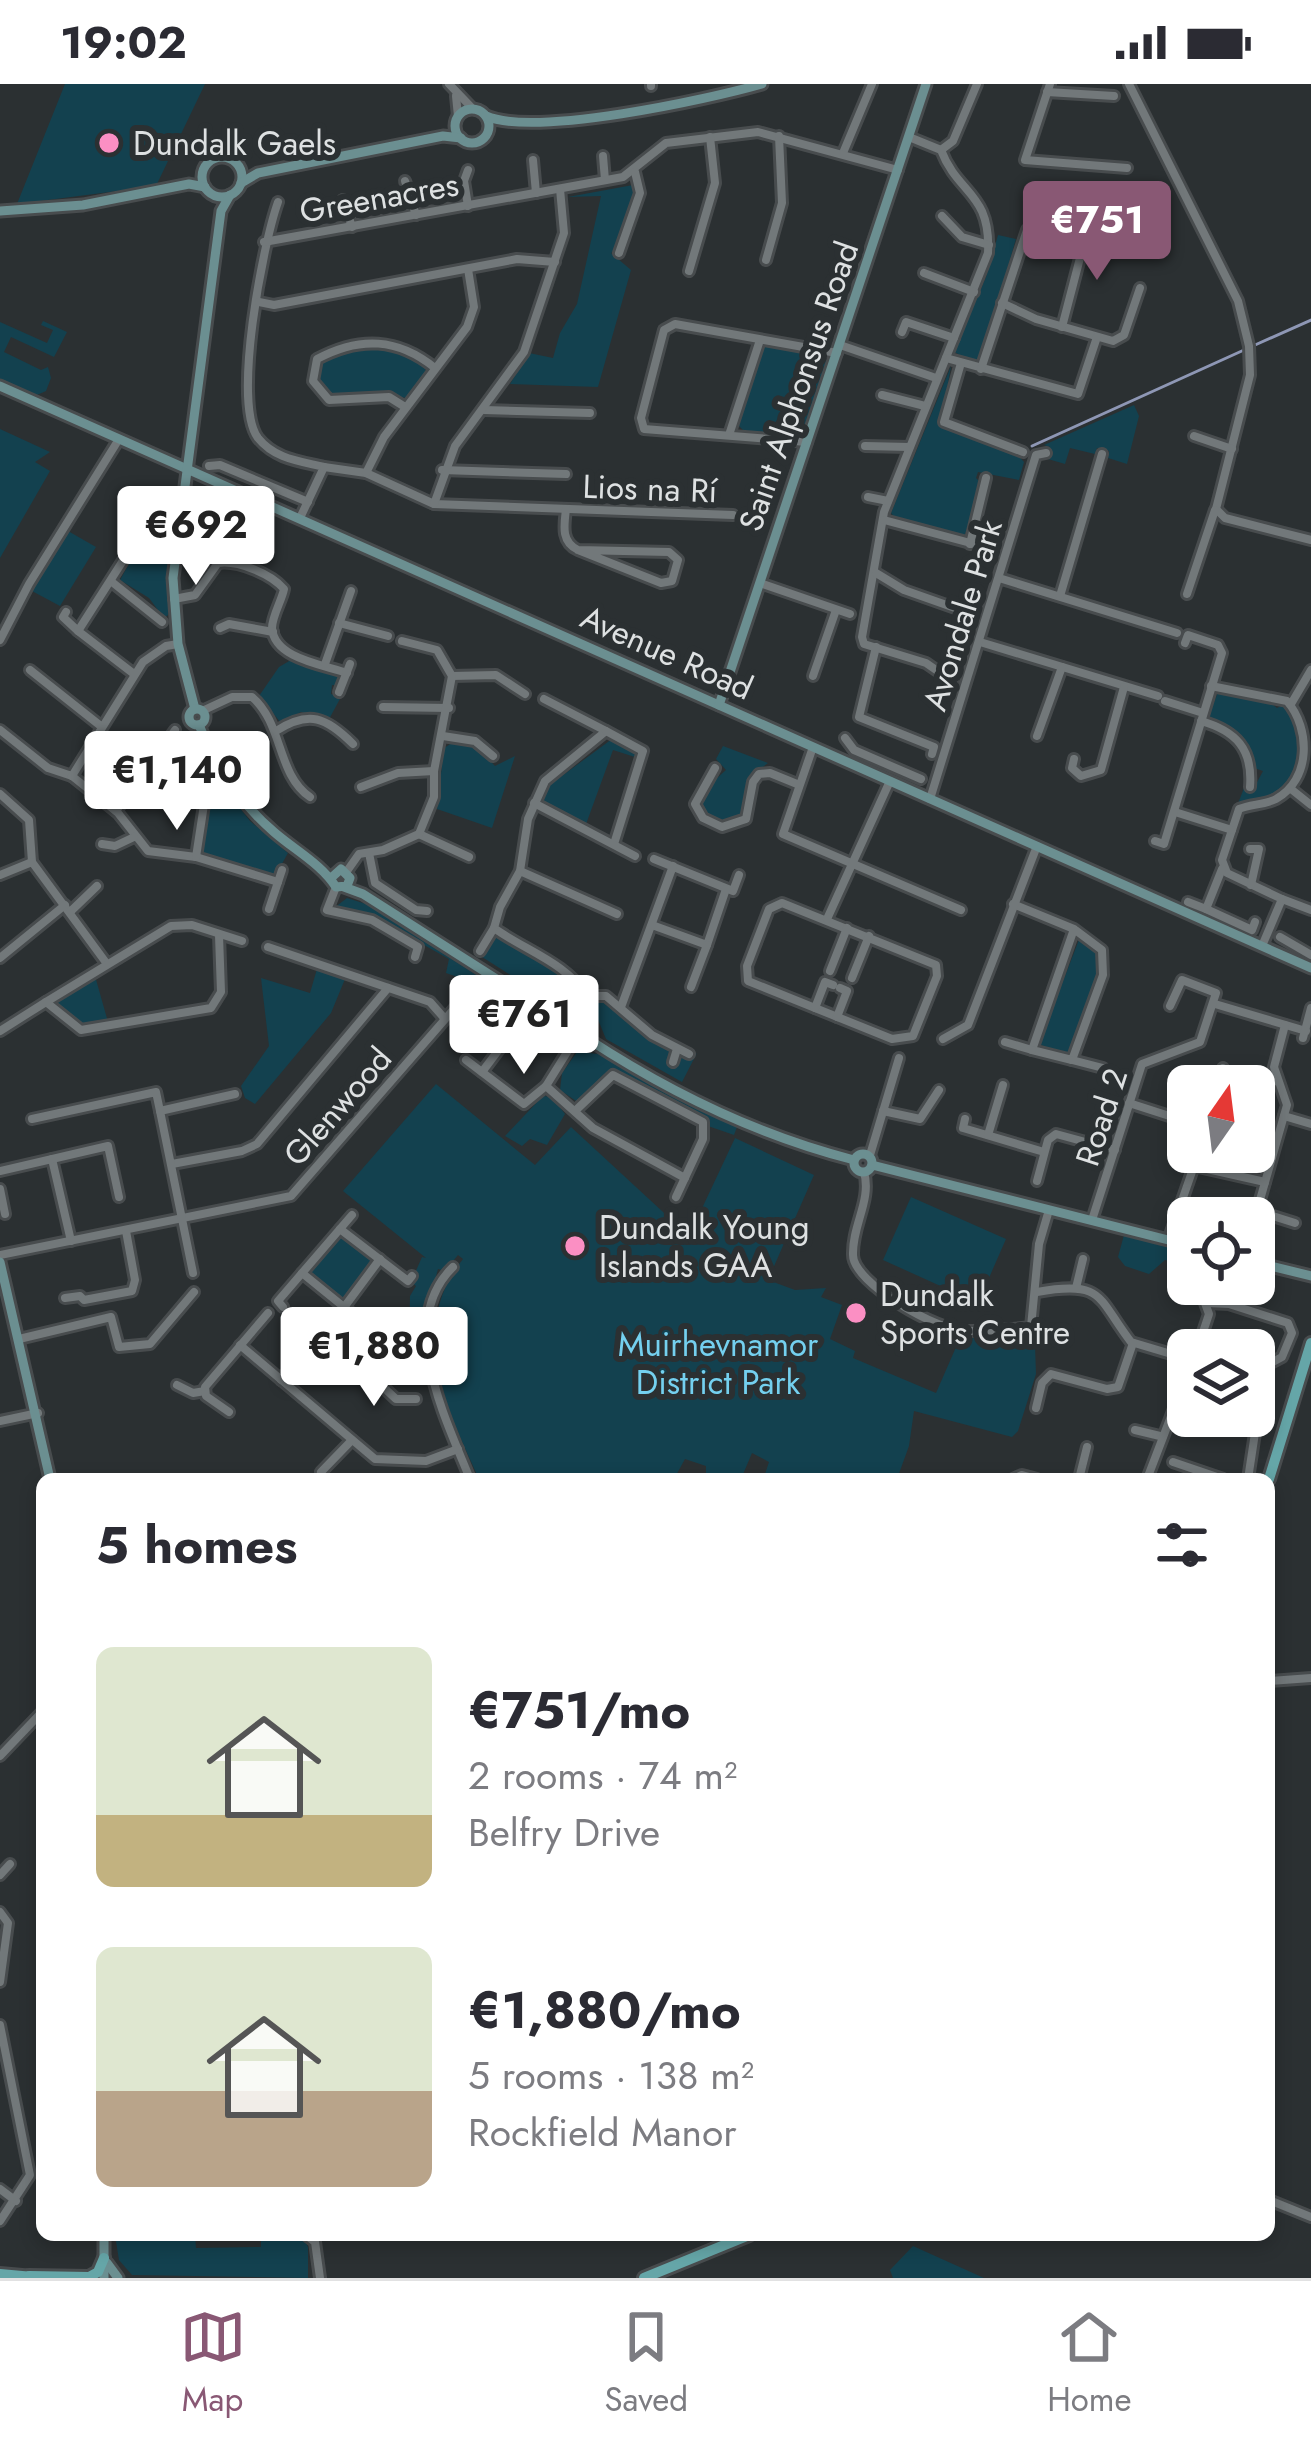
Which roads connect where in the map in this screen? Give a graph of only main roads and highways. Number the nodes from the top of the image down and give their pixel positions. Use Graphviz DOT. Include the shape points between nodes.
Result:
graph roads {
  1 [pos="1311,1342"];
  2 [pos="1271,1473"];
  3 [pos="734,2241"];
  4 [pos="104,2258"];
  5 [pos="0,2274"];
  6 [pos="29,2276"];
  7 [pos="44,2278"];
  8 [pos="644,2278"];
  1 -- 2 [label="main road"];
  3 -- 8 [label="main road"];
  4 -- 6 [label="main road" via="89,2277"];
  5 -- 6 [label="main road"];
  6 -- 7 [label="main road"];
}
